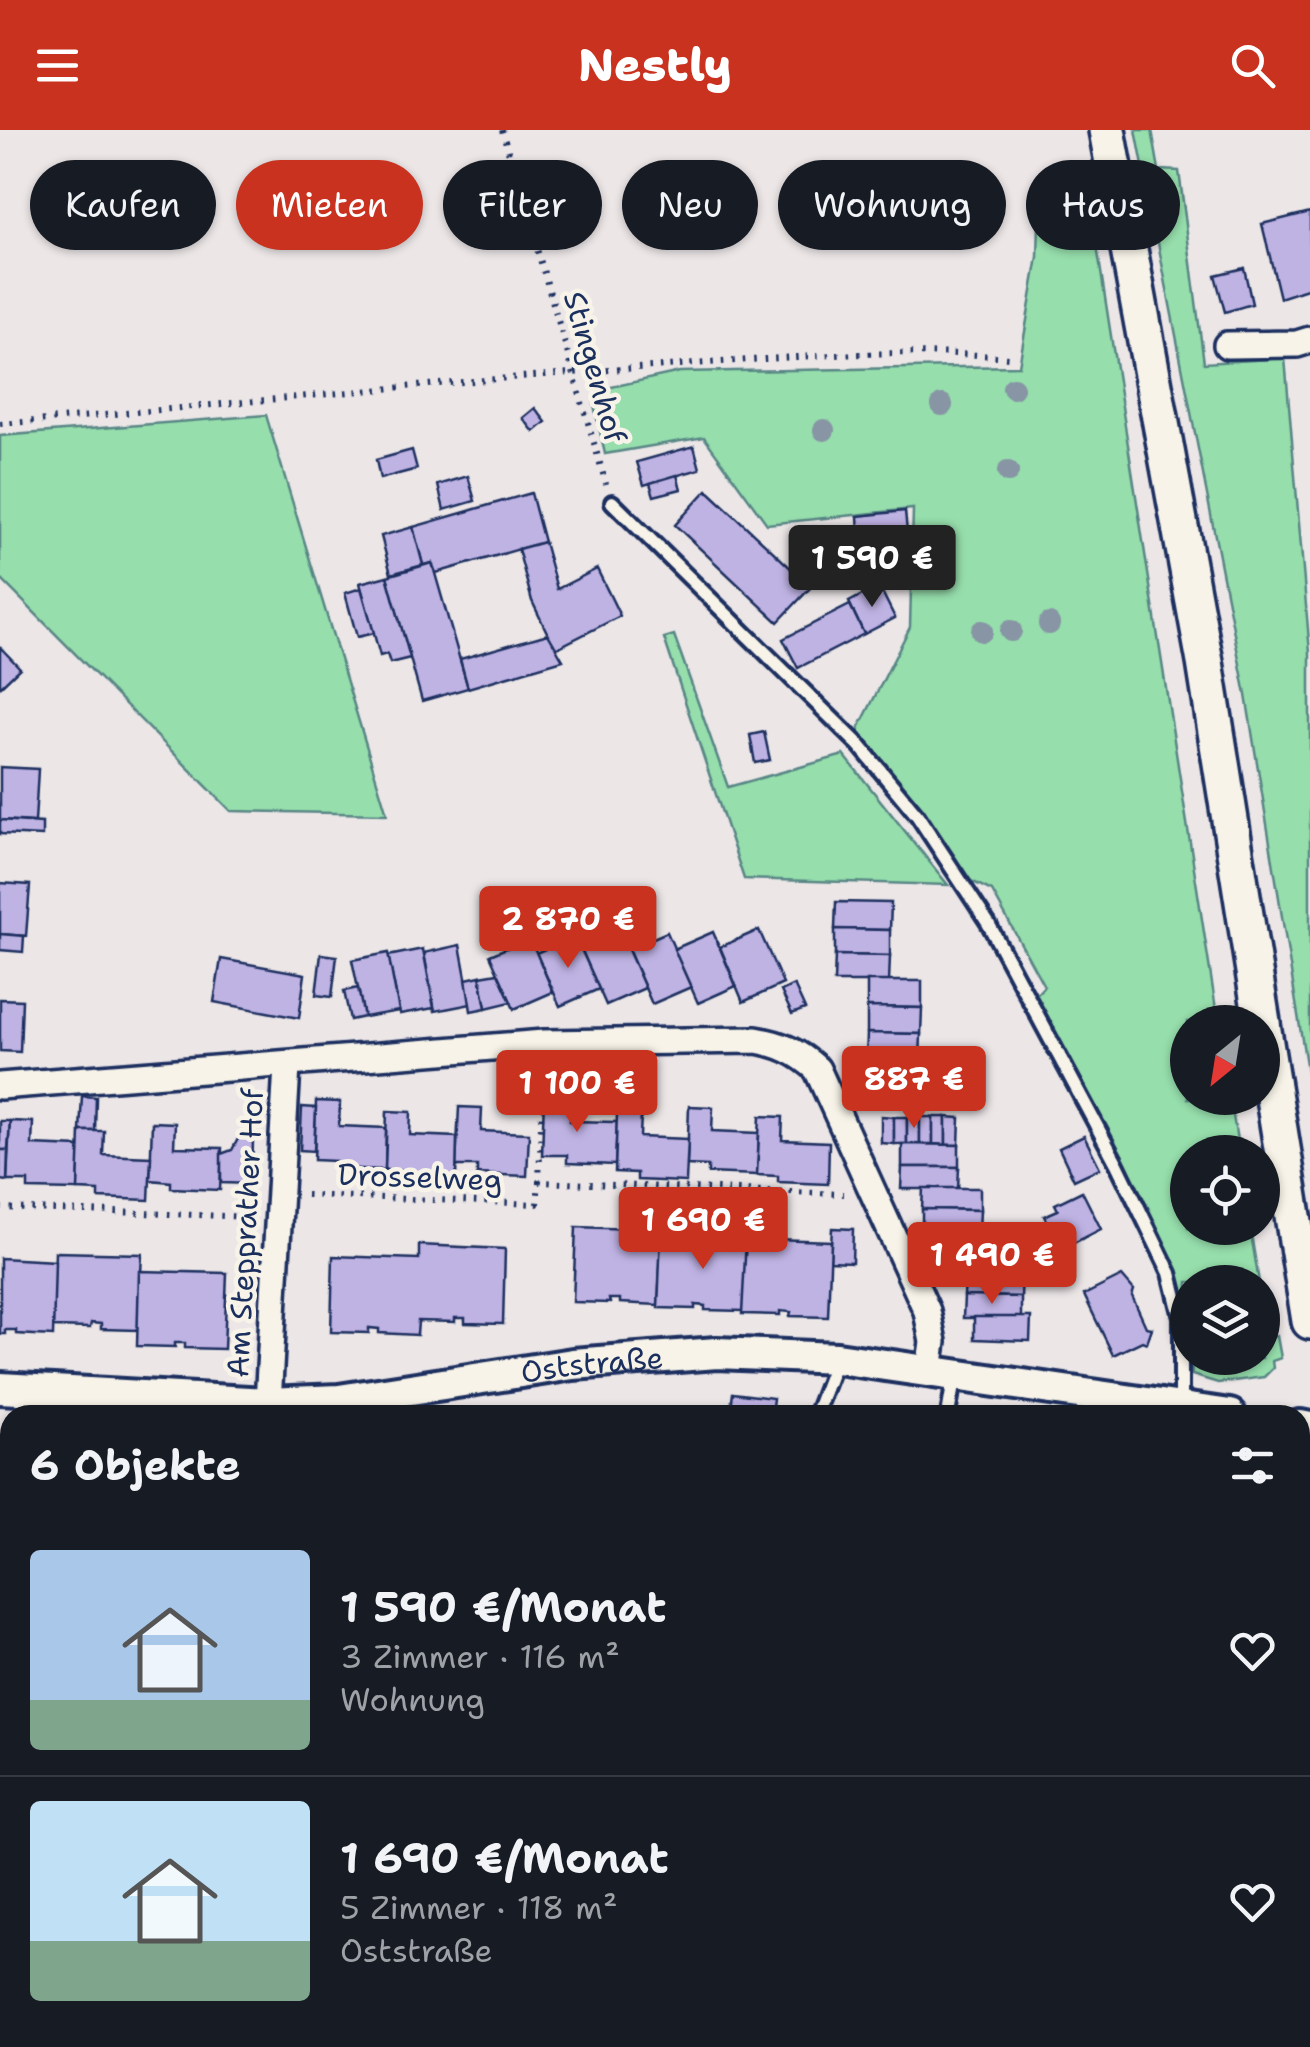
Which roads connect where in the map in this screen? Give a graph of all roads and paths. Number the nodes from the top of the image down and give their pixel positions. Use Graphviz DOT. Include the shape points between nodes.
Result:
graph roads {
  1 [pos="502,130"];
  2 [pos="1107,130"];
  3 [pos="1310,340"];
  4 [pos="1227,345"];
  5 [pos="1008,357"];
  6 [pos="573,373"];
  7 [pos="0,424"];
  8 [pos="612,502"];
  9 [pos="1259,1005"];
  10 [pos="544,1044"];
  11 [pos="287,1066"];
  12 [pos="0,1086"];
  13 [pos="1277,1115"];
  14 [pos="539,1182"];
  15 [pos="874,1195"];
  16 [pos="279,1206"];
  17 [pos="0,1208"];
  18 [pos="1310,1321"];
  19 [pos="838,1358"];
  20 [pos="942,1372"];
  21 [pos="0,1388"];
  22 [pos="258,1405"];
  23 [pos="288,1405"];
  24 [pos="303,1405"];
  25 [pos="819,1405"];
  26 [pos="947,1405"];
  27 [pos="1166,1405"];
  28 [pos="1180,1405"];
  1 -- 6 [label="path, Stingenhof"];
  2 -- 9 [label="main road" via="1205,662"];
  3 -- 4 [label="street"];
  5 -- 6 [label="path" via="818,356"];
  6 -- 7 [label="path"];
  6 -- 8 [label="path, Stingenhof"];
  8 -- 28 [label="lane" via="890,780 988,923 1170,1273 1181,1317"];
  10 -- 11 [label="street, Am Stepprather Hof"];
  10 -- 14 [label="path, Drosselweg"];
  10 -- 15 [label="street, Am Stepprather Hof" via="756,1040 789,1048 816,1069"];
  11 -- 12 [label="street, Am Stepprather Hof"];
  11 -- 16 [label="street, Am Stepprather Hof"];
  13 -- 18 [label="main road"];
  14 -- 15 [label="path, Drosselweg"];
  14 -- 16 [label="path, Drosselweg" via="537,1204"];
  15 -- 20 [label="street, Am Stepprather Hof" via="932,1325"];
  16 -- 17 [label="path, Drosselweg"];
  16 -- 23 [label="street, Am Stepprather Hof"];
  19 -- 20 [label="street, Oststraße"];
  19 -- 24 [label="street, Oststraße" via="643,1356"];
  19 -- 25 [label="lane"];
  20 -- 26 [label="lane"];
  20 -- 27 [label="street, Oststraße"];
  21 -- 22 [label="street, Oststraße"];
}
